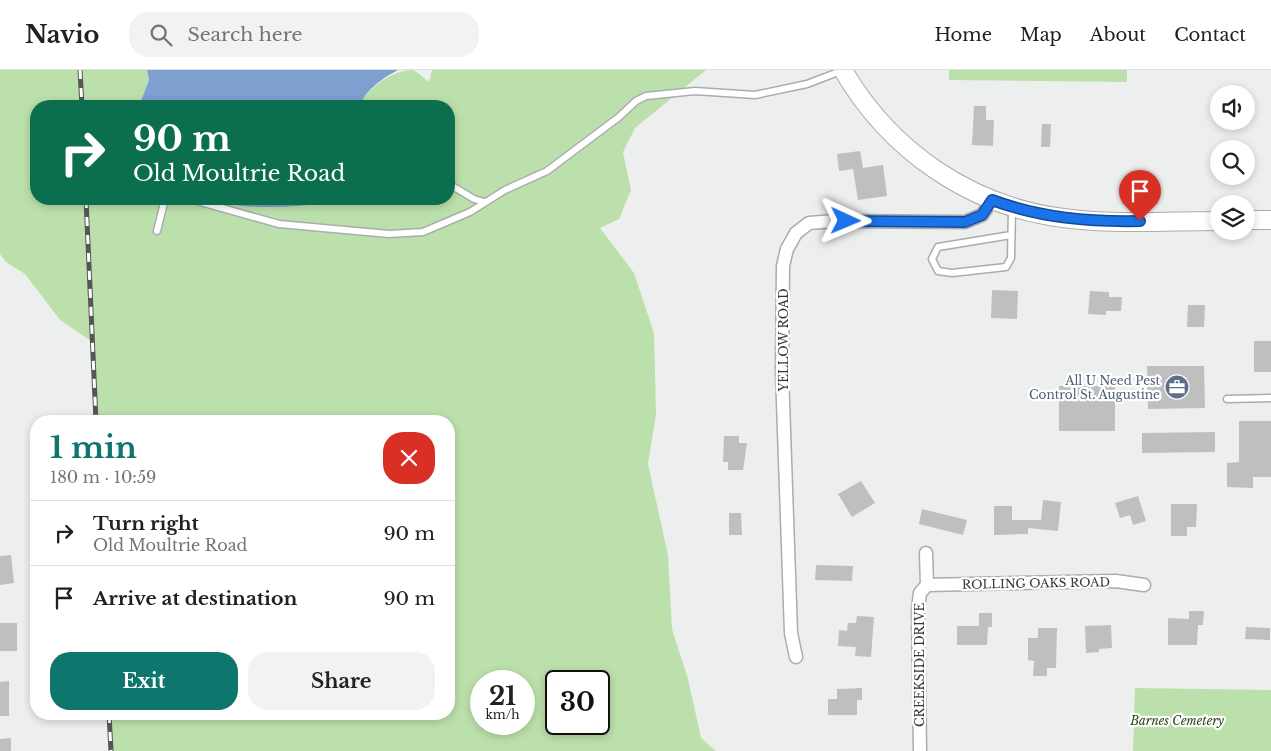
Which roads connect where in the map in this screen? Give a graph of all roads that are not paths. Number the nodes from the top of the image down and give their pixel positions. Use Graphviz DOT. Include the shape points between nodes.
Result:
graph roads {
  1 [pos="843,70"];
  2 [pos="455,188"];
  3 [pos="992,200"];
  4 [pos="484,202"];
  5 [pos="164,205"];
  6 [pos="211,205"];
  7 [pos="1012,208"];
  8 [pos="1210,220"];
  9 [pos="1255,220"];
  10 [pos="1271,220"];
  11 [pos="157,231"];
  12 [pos="1011,235"];
  13 [pos="1271,398"];
  14 [pos="1228,399"];
  15 [pos="926,553"];
  16 [pos="927,585"];
  17 [pos="1144,585"];
  18 [pos="796,657"];
  19 [pos="920,751"];
  1 -- 3 [label="main road" via="866,105 903,145 944,176"];
  1 -- 4 [label="lane" via="807,84 755,95 695,91 646,96 547,171"];
  2 -- 4 [label="lane"];
  3 -- 7 [label="main road"];
  3 -- 18 [label="street, YELLOW ROAD" via="982,215 965,222 810,223 796,233 787,249 783,266 782,373 791,633"];
  4 -- 6 [label="lane" via="470,212 423,232 389,234 279,224"];
  5 -- 11 [label="lane"];
  7 -- 8 [label="main road" via="1092,221"];
  7 -- 12 [label="lane"];
  9 -- 10 [label="main road"];
  12 -- 12 [label="lane" via="1011,258 1006,267 952,273 938,271 932,260 938,247"];
  13 -- 14 [label="lane"];
  15 -- 16 [label="street, CREEKSIDE DRIVE"];
  16 -- 17 [label="street, ROLLING OAKS ROAD" via="1116,581"];
  16 -- 19 [label="street, CREEKSIDE DRIVE" via="920,593 918,609"];
}
